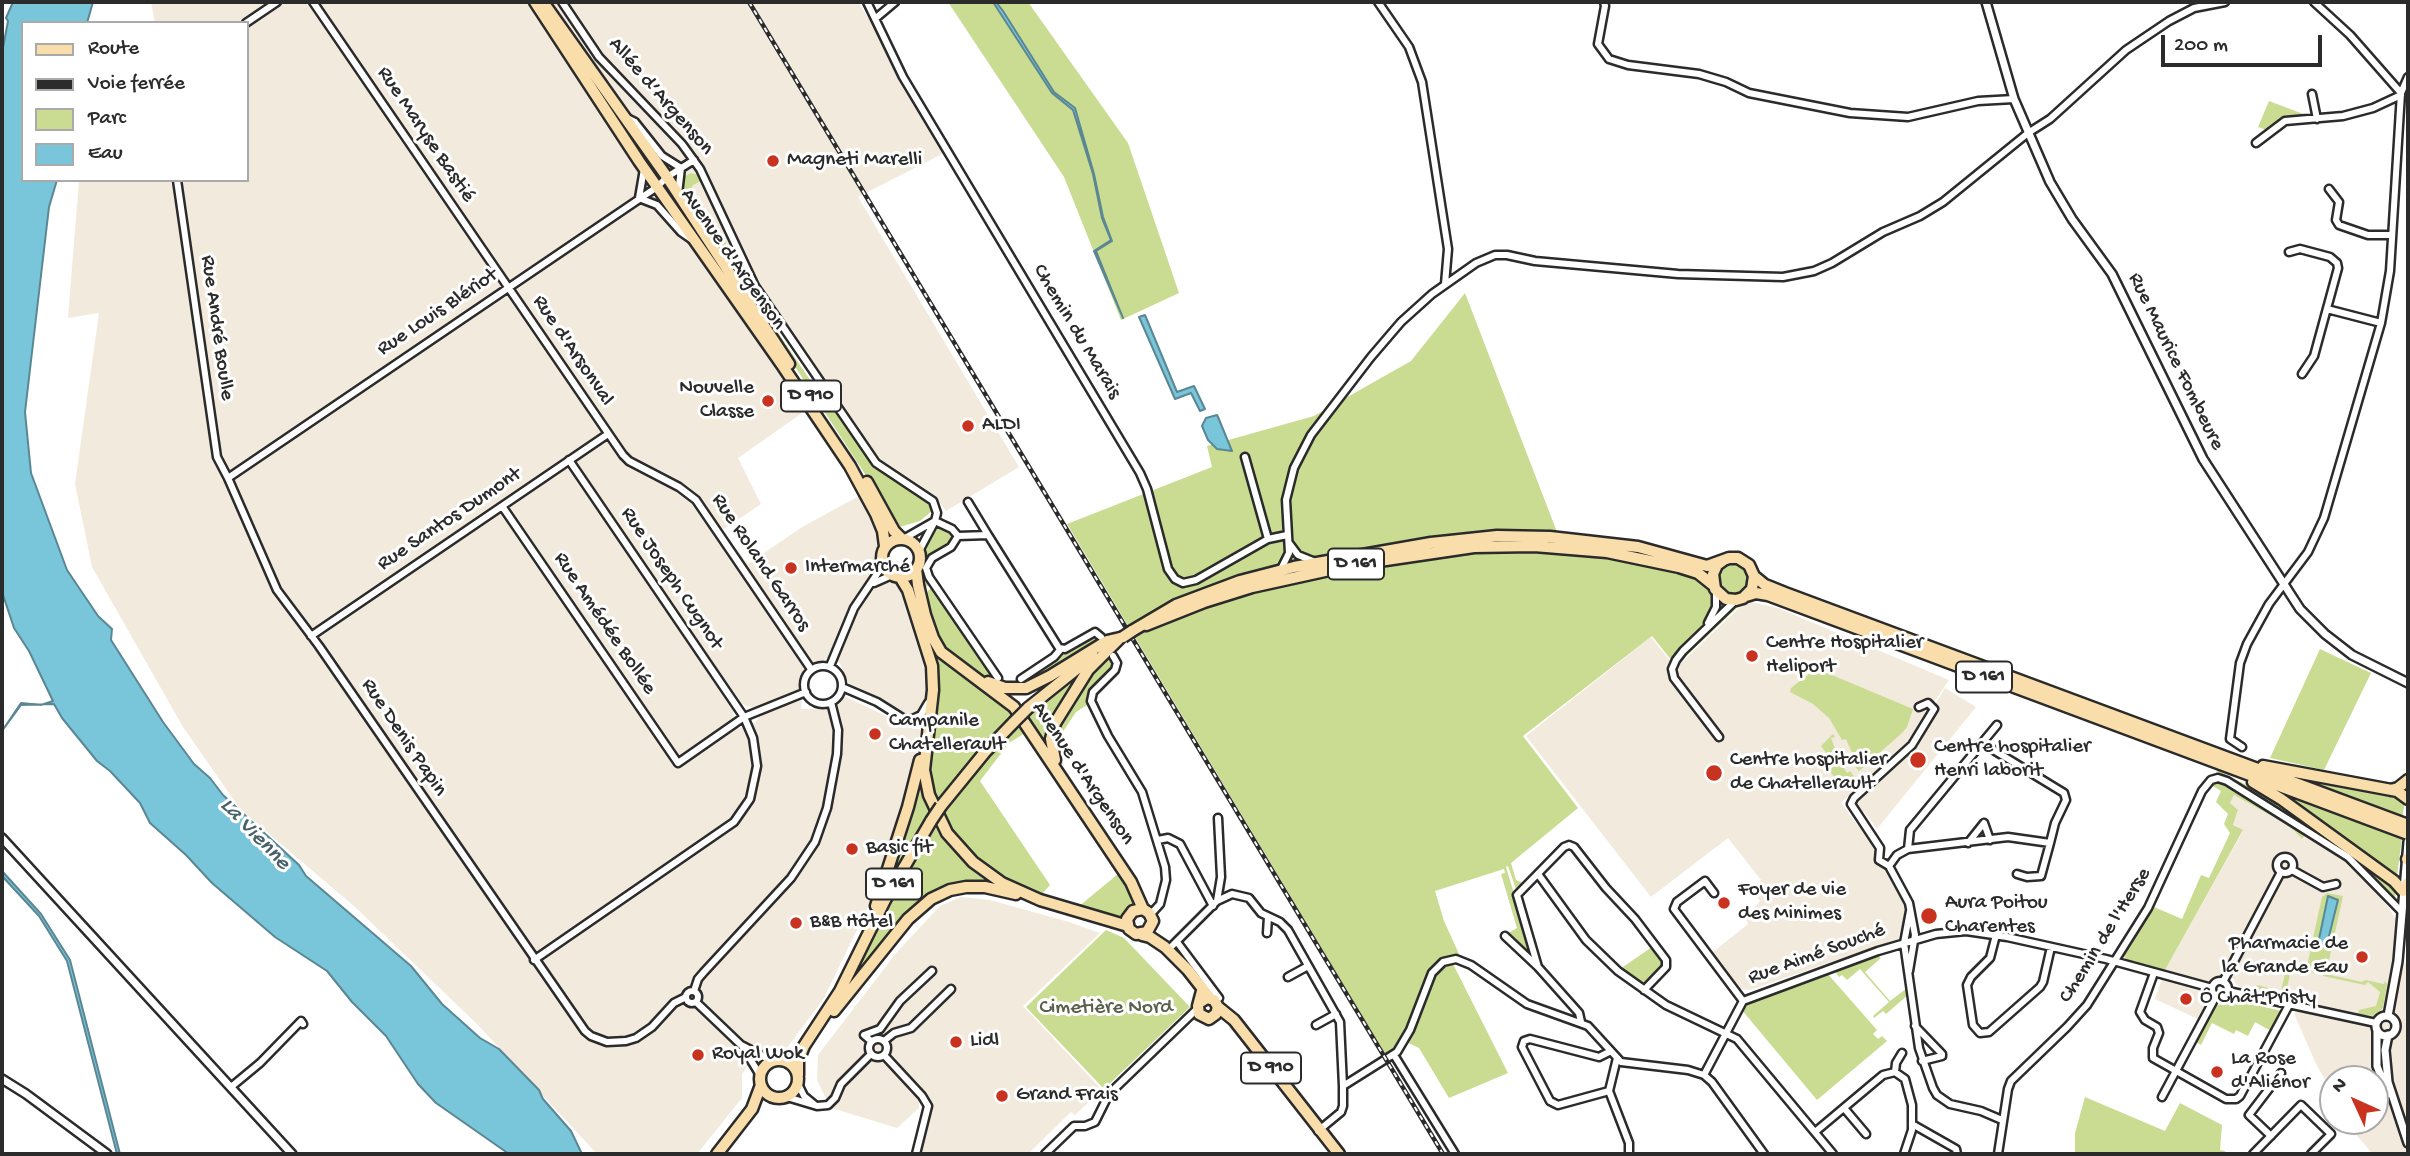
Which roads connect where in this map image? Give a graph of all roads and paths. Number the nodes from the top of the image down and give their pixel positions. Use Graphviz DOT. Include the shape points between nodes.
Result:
graph roads {
  1 [pos="277,2"];
  2 [pos="313,2"];
  3 [pos="535,2"];
  4 [pos="543,2"];
  5 [pos="562,2"];
  6 [pos="867,2"];
  7 [pos="895,2"];
  8 [pos="1378,2"];
  9 [pos="1604,2"];
  10 [pos="1986,2"];
  11 [pos="2225,2"];
  12 [pos="2314,2"];
  13 [pos="876,18"];
  14 [pos="248,22"];
  15 [pos="2408,78"];
  16 [pos="2312,94"];
  17 [pos="2401,94"];
  18 [pos="2014,99"];
  19 [pos="626,118"];
  20 [pos="2317,119"];
  21 [pos="2028,134"];
  22 [pos="2256,143"];
  23 [pos="694,160"];
  24 [pos="642,165"];
  25 [pos="681,168"];
  26 [pos="667,177"];
  27 [pos="177,182"];
  28 [pos="657,187"];
  29 [pos="2329,189"];
  30 [pos="678,194"];
  31 [pos="639,198"];
  32 [pos="685,205"];
  33 [pos="2392,234"];
  34 [pos="693,241"];
  35 [pos="2289,252"];
  36 [pos="1445,284"];
  37 [pos="508,287"];
  38 [pos="2327,309"];
  39 [pos="2381,323"];
  40 [pos="2302,374"];
  41 [pos="608,434"];
  42 [pos="1245,457"];
  43 [pos="569,460"];
  44 [pos="228,478"];
  45 [pos="968,502"];
  46 [pos="502,506"];
  47 [pos="935,521"];
  48 [pos="988,534"];
  49 [pos="1287,535"];
  50 [pos="958,536"];
  51 [pos="903,538"];
  52 [pos="1268,539"];
  53 [pos="1289,543"];
  54 [pos="885,546"];
  55 [pos="919,551"];
  56 [pos="1724,560"];
  57 [pos="1318,562"];
  58 [pos="883,565"];
  59 [pos="916,569"];
  60 [pos="1279,571"];
  61 [pos="896,576"];
  62 [pos="1754,576"];
  63 [pos="2283,585"];
  64 [pos="870,586"];
  65 [pos="1714,588"];
  66 [pos="1741,598"];
  67 [pos="1142,625"];
  68 [pos="311,636"];
  69 [pos="1125,636"];
  70 [pos="1101,637"];
  71 [pos="1693,641"];
  72 [pos="927,649"];
  73 [pos="1060,650"];
  74 [pos="1113,656"];
  75 [pos="830,666"];
  76 [pos="811,669"];
  77 [pos="968,674"];
  78 [pos="998,678"];
  79 [pos="1021,679"];
  80 [pos="2408,683"];
  81 [pos="842,687"];
  82 [pos="806,692"];
  83 [pos="831,702"];
  84 [pos="1919,707"];
  85 [pos="932,708"];
  86 [pos="744,717"];
  87 [pos="1997,724"];
  88 [pos="1719,737"];
  89 [pos="1982,743"];
  90 [pos="2242,747"];
  91 [pos="2221,760"];
  92 [pos="2408,780"];
  93 [pos="1067,786"];
  94 [pos="2390,790"];
  95 [pos="2408,799"];
  96 [pos="1218,818"];
  97 [pos="2403,828"];
  98 [pos="2,838"];
  99 [pos="1157,840"];
  100 [pos="1990,840"];
  101 [pos="2408,842"];
  102 [pos="1968,843"];
  103 [pos="2050,843"];
  104 [pos="1908,849"];
  105 [pos="2407,860"];
  106 [pos="1889,866"];
  107 [pos="2292,870"];
  108 [pos="2281,872"];
  109 [pos="1538,874"];
  110 [pos="2017,874"];
  111 [pos="2406,883"];
  112 [pos="2336,884"];
  113 [pos="1714,893"];
  114 [pos="1040,900"];
  115 [pos="1215,903"];
  116 [pos="1911,909"];
  117 [pos="2402,912"];
  118 [pos="1149,916"];
  119 [pos="1268,917"];
  120 [pos="1128,926"];
  121 [pos="1267,933"];
  122 [pos="1141,935"];
  123 [pos="1996,935"];
  124 [pos="1505,936"];
  125 [pos="1914,940"];
  126 [pos="1177,942"];
  127 [pos="1904,943"];
  128 [pos="2051,947"];
  129 [pos="862,948"];
  130 [pos="1166,948"];
  131 [pos="534,960"];
  132 [pos="2113,962"];
  133 [pos="1308,966"];
  134 [pos="1538,967"];
  135 [pos="932,971"];
  136 [pos="1909,971"];
  137 [pos="2154,973"];
  138 [pos="1288,977"];
  139 [pos="2223,982"];
  140 [pos="2212,988"];
  141 [pos="951,989"];
  142 [pos="1644,990"];
  143 [pos="694,991"];
  144 [pos="2228,991"];
  145 [pos="2216,996"];
  146 [pos="687,997"];
  147 [pos="1743,1001"];
  148 [pos="696,1002"];
  149 [pos="1213,1002"];
  150 [pos="2289,1005"];
  151 [pos="1197,1011"];
  152 [pos="1336,1014"];
  153 [pos="2388,1016"];
  154 [pos="822,1020"];
  155 [pos="1581,1022"];
  156 [pos="303,1024"];
  157 [pos="1317,1025"];
  158 [pos="1915,1026"];
  159 [pos="2377,1027"];
  160 [pos="1727,1032"];
  161 [pos="2388,1035"];
  162 [pos="871,1041"];
  163 [pos="884,1041"];
  164 [pos="741,1045"];
  165 [pos="804,1046"];
  166 [pos="1611,1051"];
  167 [pos="1902,1053"];
  168 [pos="871,1054"];
  169 [pos="884,1055"];
  170 [pos="1394,1055"];
  171 [pos="1617,1058"];
  172 [pos="783,1060"];
  173 [pos="772,1061"];
  174 [pos="1922,1061"];
  175 [pos="1895,1072"];
  176 [pos="2176,1072"];
  177 [pos="2281,1073"];
  178 [pos="1704,1075"];
  179 [pos="2,1079"];
  180 [pos="798,1079"];
  181 [pos="760,1080"];
  182 [pos="1343,1086"];
  183 [pos="231,1087"];
  184 [pos="1609,1091"];
  185 [pos="2162,1097"];
  186 [pos="782,1098"];
  187 [pos="817,1107"];
  188 [pos="1844,1108"];
  189 [pos="2396,1110"];
  190 [pos="2002,1119"];
  191 [pos="744,1122"];
  192 [pos="1912,1124"];
  193 [pos="1815,1132"];
  194 [pos="1319,1133"];
  195 [pos="1867,1134"];
  196 [pos="2271,1136"];
  197 [pos="2408,1143"];
  198 [pos="107,1154"];
  199 [pos="292,1154"];
  200 [pos="717,1154"];
  201 [pos="916,1154"];
  202 [pos="1045,1154"];
  203 [pos="1334,1154"];
  204 [pos="1339,1154"];
  205 [pos="1455,1154"];
  206 [pos="1629,1154"];
  207 [pos="1763,1154"];
  208 [pos="1833,1154"];
  209 [pos="1905,1154"];
  210 [pos="1957,1154"];
  211 [pos="1998,1154"];
  212 [pos="2253,1154"];
  213 [pos="2311,1154"];
  1 -- 14 [label="street"];
  2 -- 37 [label="street, Rue Maryse Bastié"];
  3 -- 24 [label="main road, Avenue d'Argenson / D 910"];
  4 -- 19 [label="main road, Avenue d'Argenson / D 910"];
  5 -- 23 [label="street, Allée d’Argenson" via="599,57"];
  6 -- 13 [label="street, Chemin du Marais"];
  7 -- 13 [label="street"];
  8 -- 36 [label="street" via="1409,47 1422,82 1448,249"];
  9 -- 18 [label="street" via="1598,44 1609,60 1628,65 1699,74 1749,93 1850,113 1908,117 1978,101"];
  10 -- 18 [label="street, Rue Maurice Fombeure"];
  11 -- 21 [label="street" via="2186,11 2158,28"];
  12 -- 17 [label="street"];
  13 -- 52 [label="street, Chemin du Marais" via="903,77 1140,473 1168,569 1175,579 1183,583 1196,580"];
  15 -- 17 [label="street"];
  16 -- 20 [label="street"];
  17 -- 20 [label="street" via="2359,112"];
  17 -- 33 [label="street"];
  18 -- 21 [label="street, Rue Maurice Fombeure"];
  19 -- 25 [label="street" via="635,122 662,156"];
  19 -- 26 [label="main road, Avenue d'Argenson / D 910"];
  20 -- 22 [label="street" via="2285,121"];
  21 -- 36 [label="street" via="1943,202 1814,271 1783,277 1678,274 1495,255"];
  21 -- 63 [label="street, Rue Maurice Fombeure" via="2058,199 2101,255 2123,294 2203,459"];
  23 -- 25 [label="street, Rue Louis Blériot"];
  23 -- 47 [label="street, Allée d’Argenson" via="759,292 876,463 929,496 936,506"];
  24 -- 26 [label="main road"];
  24 -- 28 [label="main road, Avenue d'Argenson / D 910"];
  24 -- 31 [label="street"];
  25 -- 26 [label="street, Rue Louis Blériot"];
  25 -- 30 [label="street"];
  26 -- 28 [label="street, Rue Louis Blériot"];
  26 -- 30 [label="main road, Avenue d'Argenson / D 910"];
  27 -- 44 [label="street, Rue André Boulle" via="217,457"];
  28 -- 31 [label="street, Rue Louis Blériot"];
  28 -- 32 [label="main road"];
  28 -- 34 [label="main road, Avenue d'Argenson / D 910"];
  29 -- 33 [label="street" via="2339,202 2339,225 2368,235"];
  30 -- 32 [label="main road, Avenue d'Argenson / D 910"];
  31 -- 34 [label="street" via="657,205"];
  31 -- 37 [label="street, Rue Louis Blériot"];
  32 -- 51 [label="main road, Avenue d'Argenson / D 910" via="860,471 894,531"];
  33 -- 39 [label="street"];
  34 -- 54 [label="main road, Avenue d'Argenson / D 910" via="850,466 877,514"];
  35 -- 38 [label="street" via="2300,249 2337,263"];
  36 -- 49 [label="street" via="1401,322 1311,435 1294,468 1286,500"];
  37 -- 41 [label="street, Rue d'Arsonval"];
  37 -- 44 [label="street, Rue Louis Blériot"];
  38 -- 39 [label="street"];
  38 -- 40 [label="street" via="2314,356"];
  39 -- 63 [label="street" via="2324,518 2308,552"];
  41 -- 43 [label="street, Rue Santos Dumont"];
  41 -- 76 [label="street, Rue Roland Garros" via="629,461 696,500"];
  42 -- 52 [label="street"];
  43 -- 46 [label="street, Rue Santos Dumont"];
  43 -- 86 [label="street, Rue Joseph Cugnot"];
  44 -- 68 [label="street, Rue Denis Papin" via="274,584"];
  45 -- 48 [label="street"];
  46 -- 68 [label="street, Rue Santos Dumont"];
  46 -- 86 [label="street, Rue Amédée Bollée" via="678,763"];
  47 -- 50 [label="street"];
  47 -- 51 [label="street"];
  47 -- 55 [label="street"];
  48 -- 50 [label="street"];
  48 -- 73 [label="street"];
  49 -- 52 [label="street, Chemin du Marais"];
  49 -- 53 [label="street"];
  50 -- 78 [label="street" via="948,550 929,561 927,572"];
  51 -- 54 [label="main road"];
  51 -- 55 [label="main road"];
  53 -- 57 [label="street" via="1298,555"];
  53 -- 60 [label="street"];
  54 -- 58 [label="main road"];
  55 -- 59 [label="main road"];
  56 -- 57 [label="main road, D 161" via="1707,566 1618,544 1525,536 1431,542"];
  56 -- 62 [label="main road" via="1742,560"];
  56 -- 65 [label="main road" via="1713,572"];
  57 -- 60 [label="main road, D 161"];
  58 -- 61 [label="main road"];
  58 -- 64 [label="street"];
  59 -- 61 [label="main road"];
  59 -- 77 [label="main road, Avenue d'Argenson / D 910" via="919,595 935,643"];
  60 -- 67 [label="main road, D 161" via="1196,596"];
  61 -- 64 [label="street"];
  61 -- 72 [label="main road" via="908,590"];
  62 -- 66 [label="main road" via="1754,586"];
  62 -- 91 [label="main road, D 161" via="1785,593"];
  63 -- 80 [label="street, Rue Maurice Fombeure" via="2338,645"];
  63 -- 90 [label="street" via="2240,663 2230,739"];
  64 -- 75 [label="street" via="850,615"];
  65 -- 66 [label="main road" via="1724,598"];
  65 -- 67 [label="main road, D 161" via="1698,573 1679,566 1607,552 1482,546 1296,576"];
  65 -- 71 [label="street" via="1714,613"];
  66 -- 71 [label="street"];
  66 -- 91 [label="main road, D 161" via="1768,595"];
  67 -- 69 [label="main road, D 161"];
  68 -- 131 [label="street, Rue Denis Papin"];
  69 -- 77 [label="main road" via="1107,641 1026,688 1005,688"];
  69 -- 93 [label="main road" via="1088,670 1052,728 1052,752"];
  69 -- 129 [label="main road, D 161, bridge" via="1080,665 1028,708 985,752 931,821"];
  70 -- 73 [label="street" via="1095,632"];
  71 -- 88 [label="street" via="1675,662 1673,676"];
  72 -- 81 [label="street" via="928,701 916,717 901,718"];
  72 -- 85 [label="main road" via="933,675"];
  73 -- 79 [label="street"];
  74 -- 99 [label="street" via="1115,670 1093,692 1091,701 1142,792"];
  75 -- 76 [label="street"];
  75 -- 81 [label="street" via="838,672"];
  76 -- 82 [label="street" via="805,680"];
  77 -- 93 [label="main road, Avenue d'Argenson / D 910" via="1014,707"];
  81 -- 83 [label="street"];
  82 -- 83 [label="street" via="819,703"];
  82 -- 86 [label="street"];
  83 -- 143 [label="street" via="838,730 837,754 815,842 791,878 698,979"];
  84 -- 106 [label="street" via="1928,704 1934,709 1911,747 1851,805 1880,848 1879,860"];
  85 -- 114 [label="main road" via="924,770 941,823 973,862 1002,883"];
  85 -- 129 [label="main road" via="908,807"];
  86 -- 131 [label="street, Rue Joseph Cugnot" via="757,766 750,799 734,822"];
  87 -- 89 [label="street"];
  89 -- 103 [label="street" via="2064,793 2066,800"];
  89 -- 104 [label="street" via="1910,830"];
  91 -- 94 [label="main road"];
  91 -- 97 [label="main road, D 161"];
  91 -- 111 [label="main road" via="2227,771 2281,799 2389,878"];
  92 -- 94 [label="main road"];
  93 -- 118 [label="main road, Avenue d'Argenson / D 910"];
  94 -- 95 [label="main road"];
  96 -- 115 [label="street" via="1221,877"];
  98 -- 183 [label="street"];
  99 -- 115 [label="street" via="1168,838 1180,844"];
  99 -- 118 [label="street" via="1166,880 1159,905"];
  100 -- 102 [label="street"];
  100 -- 102 [label="street" via="1984,823"];
  100 -- 103 [label="street"];
  101 -- 105 [label="street"];
  102 -- 104 [label="street"];
  103 -- 110 [label="street" via="2041,876"];
  104 -- 106 [label="street"];
  105 -- 111 [label="street"];
  106 -- 116 [label="street"];
  107 -- 108 [label="street"];
  107 -- 108 [label="street" via="2293,861 2284,856 2277,864"];
  107 -- 112 [label="street" via="2323,887"];
  108 -- 139 [label="street"];
  109 -- 134 [label="street" via="1517,895"];
  109 -- 142 [label="street" via="1586,940"];
  109 -- 142 [label="street" via="1564,847 1574,847 1666,960 1666,967"];
  111 -- 117 [label="street"];
  113 -- 147 [label="street" via="1705,881 1674,909"];
  114 -- 120 [label="main road"];
  114 -- 154 [label="main road" via="975,886 939,894 908,919"];
  115 -- 119 [label="street" via="1240,895"];
  115 -- 126 [label="street"];
  116 -- 125 [label="street"];
  116 -- 127 [label="street"];
  117 -- 132 [label="street, Chemin de l'Herse" via="2348,858 2252,796 2218,778 2211,779 2162,883"];
  117 -- 153 [label="street"];
  118 -- 120 [label="main road" via="1136,909 1127,919"];
  118 -- 122 [label="main road" via="1147,932"];
  118 -- 130 [label="main road, Avenue d'Argenson / D 910"];
  119 -- 121 [label="street"];
  119 -- 133 [label="street" via="1286,927"];
  120 -- 122 [label="main road"];
  122 -- 130 [label="main road, Avenue d'Argenson / D 910"];
  123 -- 125 [label="street" via="1958,931"];
  123 -- 128 [label="street"];
  123 -- 128 [label="street" via="1990,958 1968,981 1973,1025 1980,1033 1989,1032 2040,988"];
  124 -- 134 [label="street"];
  125 -- 127 [label="street, Rue Aimé Souché"];
  125 -- 136 [label="street, Rue Aimé Souché"];
  126 -- 130 [label="street"];
  126 -- 149 [label="street"];
  127 -- 136 [label="street, Rue Aimé Souché"];
  127 -- 147 [label="street, Rue Aimé Souché"];
  128 -- 132 [label="street"];
  129 -- 154 [label="main road, D 161"];
  130 -- 149 [label="main road, Avenue d'Argenson / D 910"];
  131 -- 146 [label="street, Rue Denis Papin" via="579,1025 591,1036 617,1043 644,1034 674,1003"];
  132 -- 137 [label="street"];
  132 -- 190 [label="street, Chemin de l'Herse" via="2077,1017 2011,1081"];
  133 -- 138 [label="street"];
  133 -- 152 [label="street"];
  134 -- 155 [label="street"];
  135 -- 162 [label="street" via="900,1001 880,1029 864,1035"];
  136 -- 158 [label="street, Rue Aimé Souché"];
  137 -- 140 [label="street"];
  137 -- 176 [label="street" via="2140,1012 2159,1032 2154,1058"];
  139 -- 140 [label="street"];
  139 -- 144 [label="street"];
  140 -- 145 [label="street"];
  141 -- 163 [label="street" via="911,1028"];
  142 -- 160 [label="street"];
  143 -- 146 [label="street"];
  143 -- 148 [label="street"];
  144 -- 145 [label="street" via="2223,997"];
  144 -- 150 [label="street"];
  145 -- 176 [label="street"];
  146 -- 148 [label="street" via="690,1003"];
  147 -- 160 [label="street, Rue Aimé Souché"];
  148 -- 164 [label="street"];
  149 -- 151 [label="main road"];
  149 -- 151 [label="main road" via="1209,1019"];
  149 -- 194 [label="main road, Avenue d'Argenson / D 910"];
  150 -- 159 [label="street"];
  150 -- 176 [label="street" via="2236,1099 2226,1099"];
  151 -- 202 [label="street" via="1109,1094 1095,1122 1074,1126"];
  152 -- 157 [label="street"];
  152 -- 182 [label="street" via="1341,1025"];
  153 -- 159 [label="street" via="2379,1018"];
  153 -- 161 [label="street" via="2396,1026"];
  154 -- 165 [label="main road, D 161"];
  155 -- 166 [label="street"];
  155 -- 170 [label="street" via="1527,1004 1464,961 1449,960 1432,973 1410,1030"];
  156 -- 183 [label="street" via="301,1021"];
  158 -- 174 [label="street, Rue Aimé Souché"];
  158 -- 174 [label="street" via="1942,1054"];
  159 -- 161 [label="street"];
  159 -- 189 [label="street" via="2377,1066"];
  160 -- 178 [label="street, Rue Aimé Souché"];
  160 -- 193 [label="street"];
  161 -- 189 [label="street" via="2386,1065"];
  162 -- 163 [label="street"];
  162 -- 168 [label="street"];
  163 -- 169 [label="street"];
  164 -- 173 [label="street"];
  164 -- 181 [label="street"];
  165 -- 172 [label="main road, D 161"];
  165 -- 180 [label="main road, D 161"];
  166 -- 171 [label="street"];
  166 -- 184 [label="street" via="1599,1057 1530,1039 1522,1047 1550,1101 1558,1105"];
  167 -- 175 [label="street"];
  168 -- 169 [label="street"];
  168 -- 187 [label="street" via="841,1084 831,1103"];
  169 -- 201 [label="street" via="928,1106"];
  170 -- 182 [label="street"];
  170 -- 205 [label="street"];
  171 -- 178 [label="street" via="1629,1064"];
  171 -- 184 [label="street"];
  172 -- 173 [label="main road"];
  172 -- 180 [label="main road" via="794,1067"];
  173 -- 181 [label="main road" via="764,1067"];
  174 -- 190 [label="street, Rue Aimé Souché" via="1944,1101"];
  175 -- 188 [label="street" via="1882,1075"];
  175 -- 192 [label="street" via="1908,1085"];
  176 -- 185 [label="street"];
  177 -- 196 [label="street" via="2249,1115"];
  178 -- 207 [label="street"];
  179 -- 198 [label="street"];
  180 -- 186 [label="main road" via="795,1090"];
  180 -- 187 [label="street" via="804,1096"];
  181 -- 186 [label="main road" via="767,1094"];
  181 -- 191 [label="main road" via="757,1099"];
  182 -- 194 [label="street" via="1341,1112"];
  183 -- 199 [label="street"];
  184 -- 206 [label="street"];
  186 -- 187 [label="street"];
  186 -- 191 [label="main road" via="758,1108"];
  188 -- 193 [label="street"];
  188 -- 195 [label="street"];
  189 -- 197 [label="street"];
  190 -- 211 [label="street, Chemin de l'Herse"];
  191 -- 200 [label="main road"];
  192 -- 209 [label="street"];
  192 -- 210 [label="street" via="1956,1149"];
  193 -- 208 [label="street"];
  194 -- 203 [label="main road, D 910"];
  194 -- 204 [label="main road, D 910"];
  196 -- 212 [label="street"];
  196 -- 213 [label="street" via="2301,1105 2331,1134"];
}
